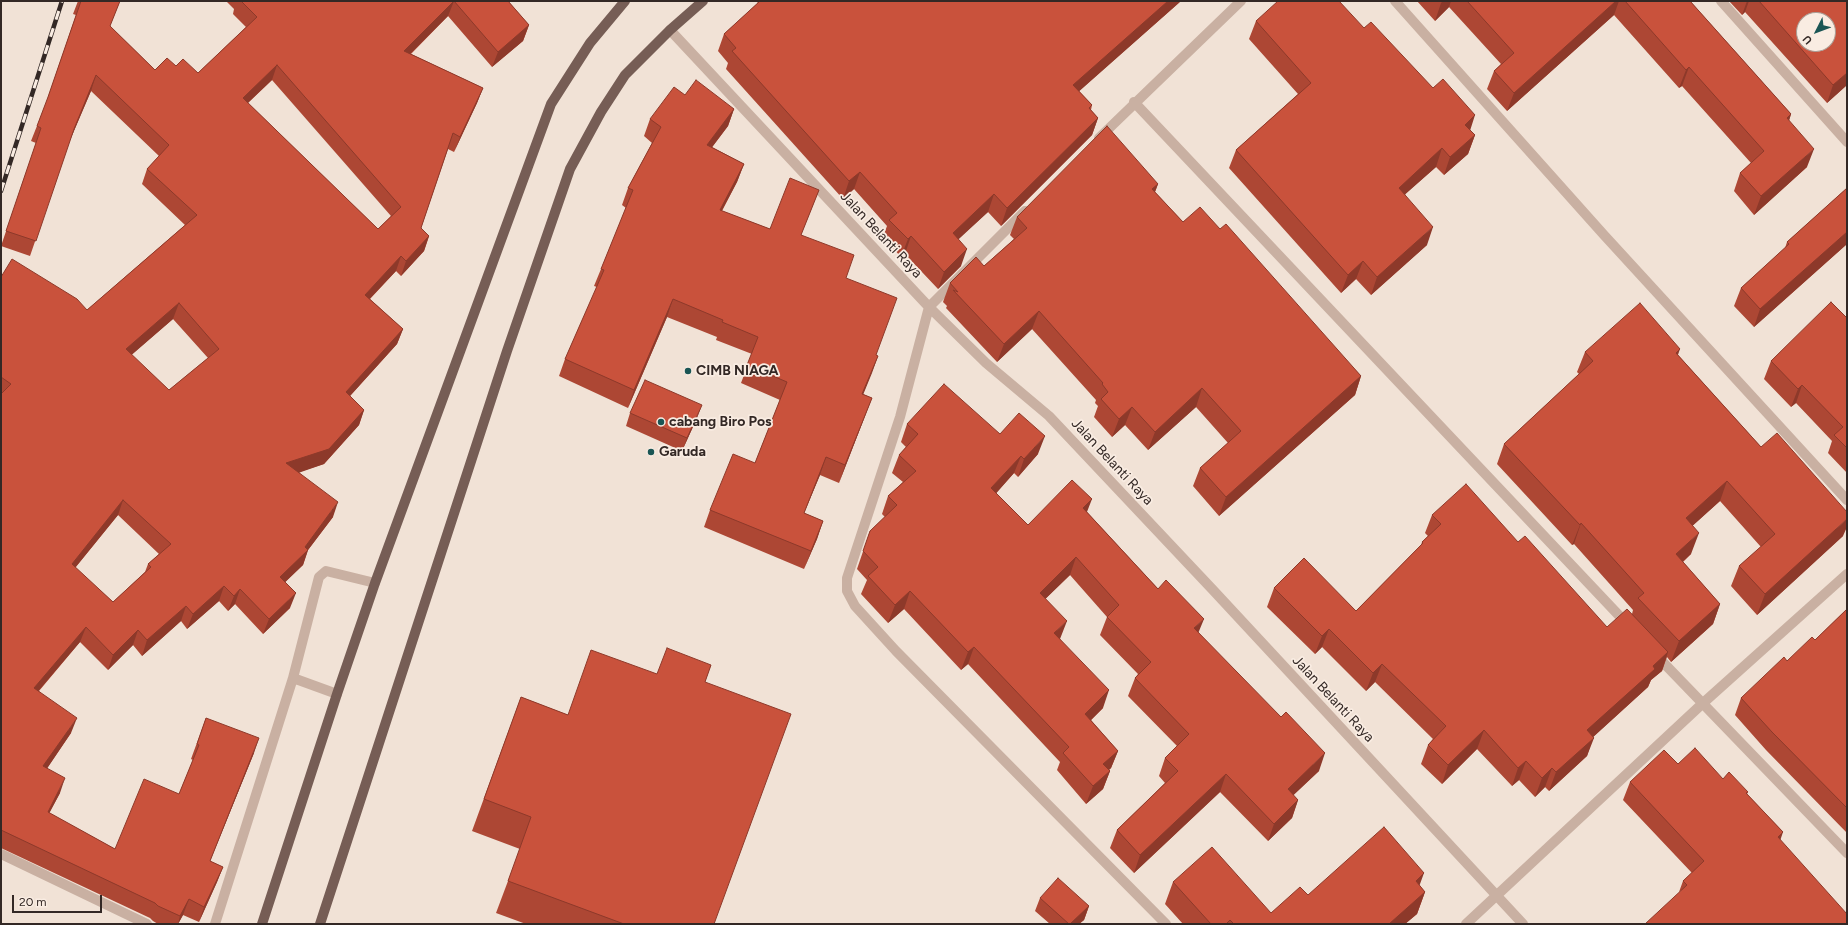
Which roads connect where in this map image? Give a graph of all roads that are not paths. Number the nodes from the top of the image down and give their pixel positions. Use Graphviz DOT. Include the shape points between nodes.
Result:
graph roads {
  1 [pos="625,1"];
  2 [pos="703,1"];
  3 [pos="1241,1"];
  4 [pos="1395,1"];
  5 [pos="1721,1"];
  6 [pos="670,30"];
  7 [pos="1134,102"];
  8 [pos="1847,142"];
  9 [pos="1090,146"];
  10 [pos="1034,202"];
  11 [pos="929,307"];
  12 [pos="1847,500"];
  13 [pos="1847,574"];
  14 [pos="375,583"];
  15 [pos="1637,635"];
  16 [pos="1648,647"];
  17 [pos="293,678"];
  18 [pos="337,694"];
  19 [pos="1702,704"];
  20 [pos="1847,853"];
  21 [pos="1,854"];
  22 [pos="1496,896"];
  23 [pos="147,924"];
  24 [pos="215,924"];
  25 [pos="262,924"];
  26 [pos="320,924"];
  27 [pos="1166,924"];
  28 [pos="1466,924"];
  29 [pos="1523,924"];
  1 -- 14 [label="main road" via="590,43 551,104"];
  2 -- 6 [label="main road"];
  3 -- 7 [label="street"];
  4 -- 12 [label="street" via="1604,235"];
  5 -- 8 [label="street"];
  6 -- 11 [label="street, Jalan Belanti Raya"];
  6 -- 26 [label="main road" via="625,75 601,112 570,169 502,366"];
  7 -- 9 [label="street"];
  7 -- 15 [label="street"];
  10 -- 11 [label="street"];
  11 -- 22 [label="street, Jalan Belanti Raya" via="986,363 1049,416"];
  11 -- 27 [label="street" via="900,417 847,578 847,591 854,606 896,651"];
  13 -- 19 [label="street"];
  14 -- 17 [label="street" via="326,571 319,577"];
  14 -- 18 [label="main road"];
  16 -- 19 [label="street"];
  17 -- 18 [label="street"];
  17 -- 24 [label="street"];
  18 -- 25 [label="main road"];
  19 -- 20 [label="street"];
  19 -- 22 [label="street"];
  21 -- 23 [label="street"];
  22 -- 28 [label="street"];
  22 -- 29 [label="street, Jalan Belanti Raya"];
}
